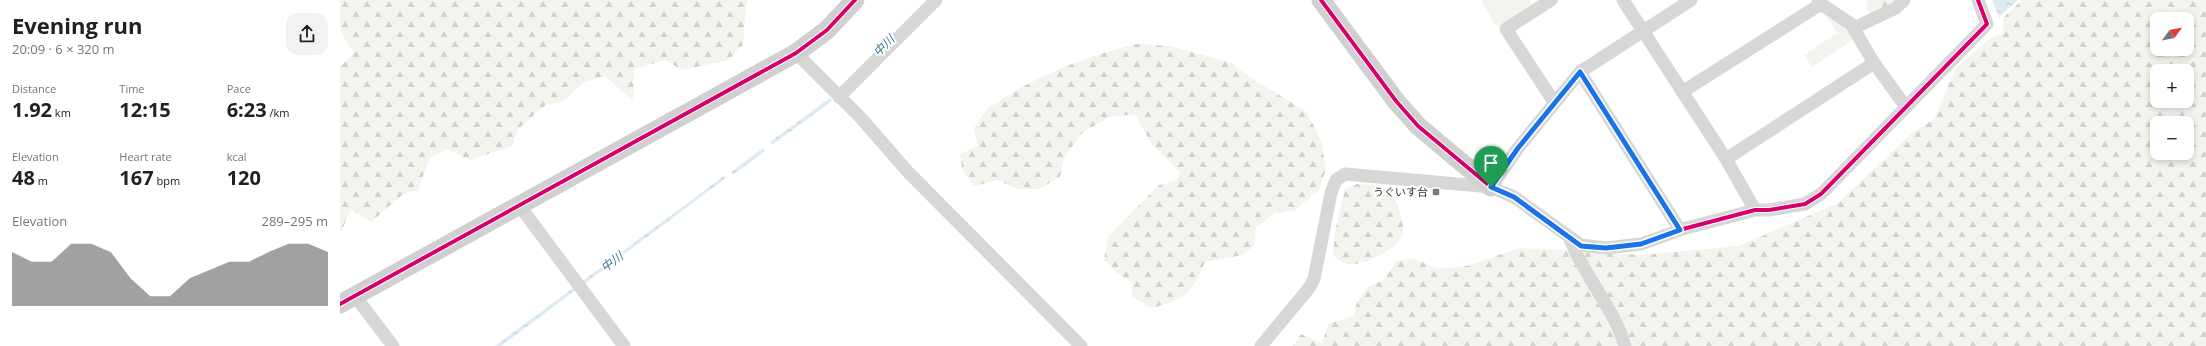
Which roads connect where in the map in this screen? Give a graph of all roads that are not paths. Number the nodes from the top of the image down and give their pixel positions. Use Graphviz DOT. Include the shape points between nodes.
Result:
graph roads {
  1 [pos="855,0"];
  2 [pos="936,0"];
  3 [pos="1321,0"];
  4 [pos="1551,0"];
  5 [pos="1623,0"];
  6 [pos="1692,0"];
  7 [pos="1904,0"];
  8 [pos="1978,0"];
  9 [pos="1820,2"];
  10 [pos="1538,4"];
  11 [pos="1854,28"];
  12 [pos="1643,32"];
  13 [pos="796,53"];
  14 [pos="1874,63"];
  15 [pos="1580,72"];
  16 [pos="1682,92"];
  17 [pos="837,95"];
  18 [pos="1554,102"];
  19 [pos="1906,107"];
  20 [pos="1726,159"];
  21 [pos="1491,187"];
  22 [pos="519,205"];
  23 [pos="1755,210"];
  24 [pos="1680,230"];
  25 [pos="1570,239"];
  26 [pos="348,300"];
  27 [pos="393,346"];
  28 [pos="624,346"];
  29 [pos="1081,346"];
  30 [pos="1261,346"];
  31 [pos="1626,346"];
  1 -- 13 [label="street" via="827,30"];
  2 -- 17 [label="street"];
  3 -- 21 [label="street" via="1396,101 1418,126"];
  4 -- 10 [label="street"];
  5 -- 12 [label="street"];
  6 -- 12 [label="street"];
  7 -- 11 [label="street" via="1896,8"];
  8 -- 19 [label="street" via="1987,24"];
  9 -- 11 [label="street"];
  9 -- 16 [label="street"];
  10 -- 18 [label="street" via="1506,29"];
  11 -- 14 [label="street"];
  12 -- 15 [label="street"];
  12 -- 16 [label="street"];
  13 -- 17 [label="street"];
  13 -- 22 [label="street"];
  14 -- 19 [label="street"];
  14 -- 20 [label="street"];
  15 -- 18 [label="street"];
  15 -- 24 [label="street"];
  16 -- 20 [label="street"];
  17 -- 29 [label="street" via="908,172"];
  18 -- 21 [label="street"];
  19 -- 23 [label="street" via="1821,194 1805,204"];
  20 -- 23 [label="street"];
  21 -- 25 [label="street" via="1514,197"];
  21 -- 30 [label="street" via="1345,174 1336,180 1331,192 1314,279"];
  22 -- 26 [label="street"];
  22 -- 28 [label="street"];
  23 -- 24 [label="street"];
  24 -- 25 [label="street" via="1641,244 1622,247 1594,248 1581,246"];
  25 -- 31 [label="street" via="1579,261"];
  26 -- 27 [label="street"];
}
